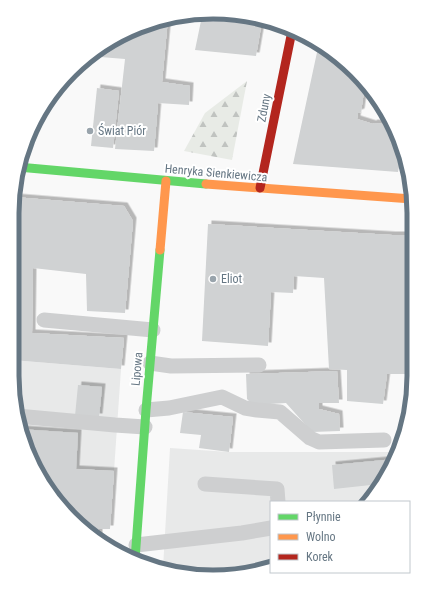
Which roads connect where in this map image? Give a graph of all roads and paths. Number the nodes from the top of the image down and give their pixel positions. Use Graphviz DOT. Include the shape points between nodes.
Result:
graph roads {
  1 [pos="291,36"];
  2 [pos="25,168"];
  3 [pos="166,181"];
  4 [pos="260,188"];
  5 [pos="407,200"];
  6 [pos="44,320"];
  7 [pos="153,330"];
  8 [pos="150,363"];
  9 [pos="259,365"];
  10 [pos="146,410"];
  11 [pos="24,417"];
  12 [pos="145,427"];
  13 [pos="384,440"];
  14 [pos="205,484"];
  15 [pos="278,501"];
  16 [pos="270,528"];
  17 [pos="136,552"];
  1 -- 4 [label="street, Zduny"];
  2 -- 3 [label="street, Henryka Sienkiewicza"];
  3 -- 4 [label="street, Henryka Sienkiewicza"];
  3 -- 7 [label="street, Lipowa"];
  4 -- 5 [label="street, Henryka Sienkiewicza"];
  6 -- 7 [label="lane"];
  7 -- 8 [label="street, Lipowa"];
  8 -- 9 [label="lane" via="171,366"];
  8 -- 10 [label="street, Lipowa"];
  10 -- 12 [label="street, Lipowa"];
  10 -- 13 [label="lane" via="222,397 245,408 280,412 310,438 319,442"];
  11 -- 12 [label="lane"];
  12 -- 17 [label="street, Lipowa"];
  14 -- 15 [label="lane" via="277,489"];
  16 -- 17 [label="lane"];
}
